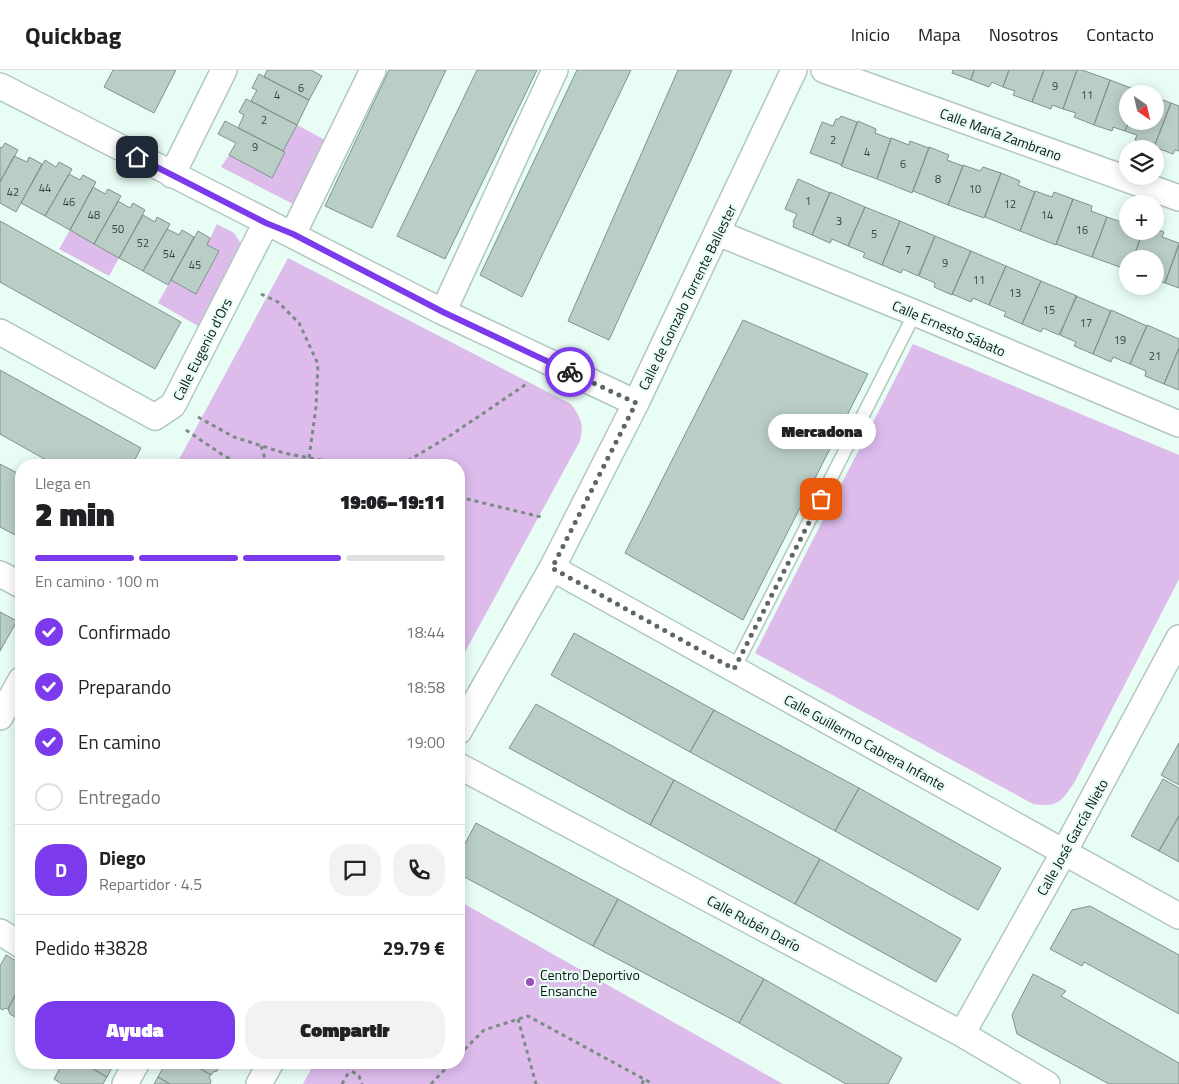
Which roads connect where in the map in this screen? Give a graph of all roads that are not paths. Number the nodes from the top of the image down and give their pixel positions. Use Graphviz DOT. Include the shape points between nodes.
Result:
graph roads {
  1 [pos="224,70"];
  2 [pos="373,70"];
  3 [pos="555,70"];
  4 [pos="794,70"];
  5 [pos="824,70"];
  6 [pos="0,86"];
  7 [pos="172,174"];
  8 [pos="1179,198"];
  9 [pos="266,223"];
  10 [pos="718,233"];
  11 [pos="293,234"];
  12 [pos="443,312"];
  13 [pos="915,314"];
  14 [pos="0,332"];
  15 [pos="636,403"];
  16 [pos="1179,424"];
  17 [pos="552,568"];
  18 [pos="0,574"];
  19 [pos="15,582"];
  20 [pos="1176,651"];
  21 [pos="734,669"];
  22 [pos="15,691"];
  23 [pos="0,717"];
  24 [pos="465,720"];
  25 [pos="465,769"];
  26 [pos="1064,852"];
  27 [pos="1179,916"];
  28 [pos="0,932"];
  29 [pos="15,941"];
  30 [pos="962,1034"];
  31 [pos="133,1069"];
  32 [pos="267,1069"];
  33 [pos="125,1084"];
  34 [pos="259,1084"];
  35 [pos="1047,1084"];
  1 -- 7 [label="street"];
  2 -- 11 [label="street"];
  3 -- 12 [label="street"];
  4 -- 10 [label="street, Calle de Gonzalo Torrente Ballester"];
  5 -- 8 [label="street, Calle María Zambrano"];
  6 -- 7 [label="street"];
  7 -- 9 [label="street"];
  9 -- 11 [label="street"];
  9 -- 14 [label="street, Calle Eugenio d'Ors" via="173,405 155,417"];
  10 -- 13 [label="street, Calle Ernesto Sábato"];
  10 -- 15 [label="street, Calle de Gonzalo Torrente Ballester"];
  11 -- 12 [label="street"];
  12 -- 15 [label="street"];
  13 -- 16 [label="street, Calle Ernesto Sábato"];
  13 -- 21 [label="lane"];
  15 -- 17 [label="street, Calle de Gonzalo Torrente Ballester"];
  17 -- 21 [label="street, Calle Guillermo Cabrera Infante"];
  17 -- 24 [label="street, Calle de Gonzalo Torrente Ballester"];
  18 -- 19 [label="street"];
  20 -- 26 [label="street, Calle José García Nieto"];
  21 -- 26 [label="street, Calle Guillermo Cabrera Infante"];
  22 -- 23 [label="street"];
  25 -- 30 [label="street, Calle Rubén Darío"];
  26 -- 27 [label="street, Calle Guillermo Cabrera Infante"];
  26 -- 30 [label="street, Calle José García Nieto"];
  28 -- 29 [label="street"];
  30 -- 35 [label="street, Calle Rubén Darío"];
  31 -- 33 [label="street"];
  32 -- 34 [label="street"];
}
